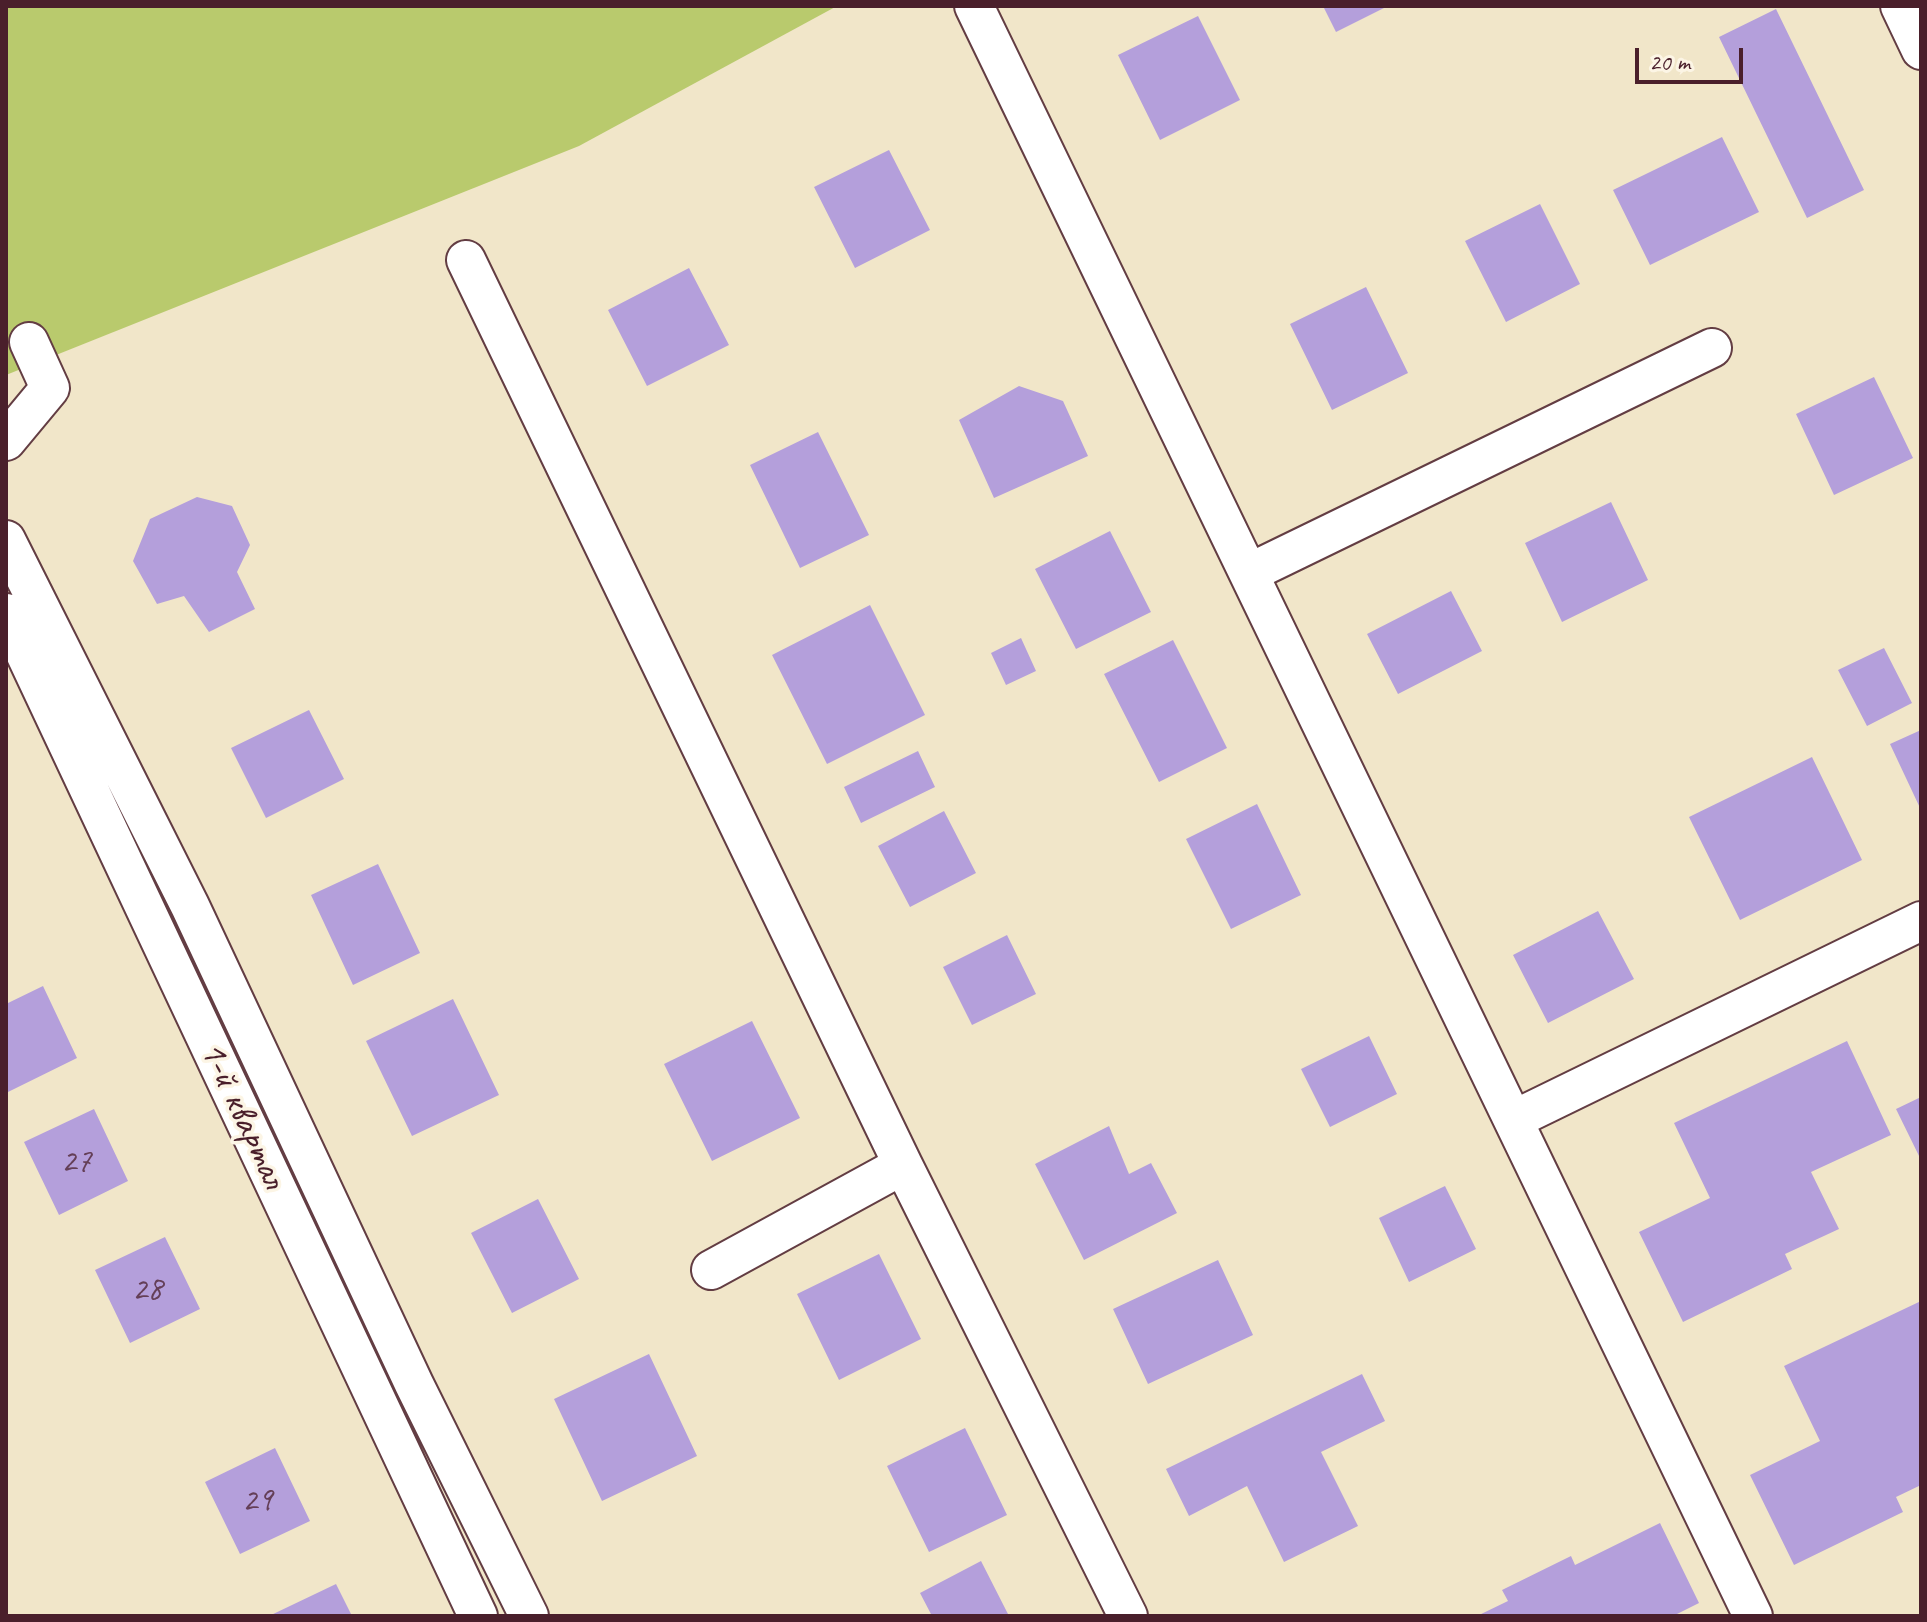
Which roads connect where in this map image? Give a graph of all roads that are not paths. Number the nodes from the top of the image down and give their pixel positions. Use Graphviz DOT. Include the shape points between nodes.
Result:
graph roads {
  1 [pos="974,6"];
  2 [pos="1900,6"];
  3 [pos="1921,50"];
  4 [pos="466,260"];
  5 [pos="29,342"];
  6 [pos="1712,348"];
  7 [pos="6,441"];
  8 [pos="6,540"];
  9 [pos="1249,573"];
  10 [pos="6,613"];
  11 [pos="1921,921"];
  12 [pos="1513,1120"];
  13 [pos="903,1165"];
  14 [pos="711,1270"];
  15 [pos="478,1616"];
  16 [pos="529,1616"];
  17 [pos="1128,1616"];
  18 [pos="1753,1616"];
  1 -- 9 [label="street"];
  2 -- 3 [label="street"];
  4 -- 13 [label="street"];
  5 -- 7 [label="street" via="50,388"];
  6 -- 9 [label="street"];
  8 -- 16 [label="street" via="190,906"];
  9 -- 12 [label="street"];
  10 -- 15 [label="street, 1-й квартал"];
  11 -- 12 [label="street"];
  12 -- 18 [label="street"];
  13 -- 14 [label="street"];
  13 -- 17 [label="street"];
}
